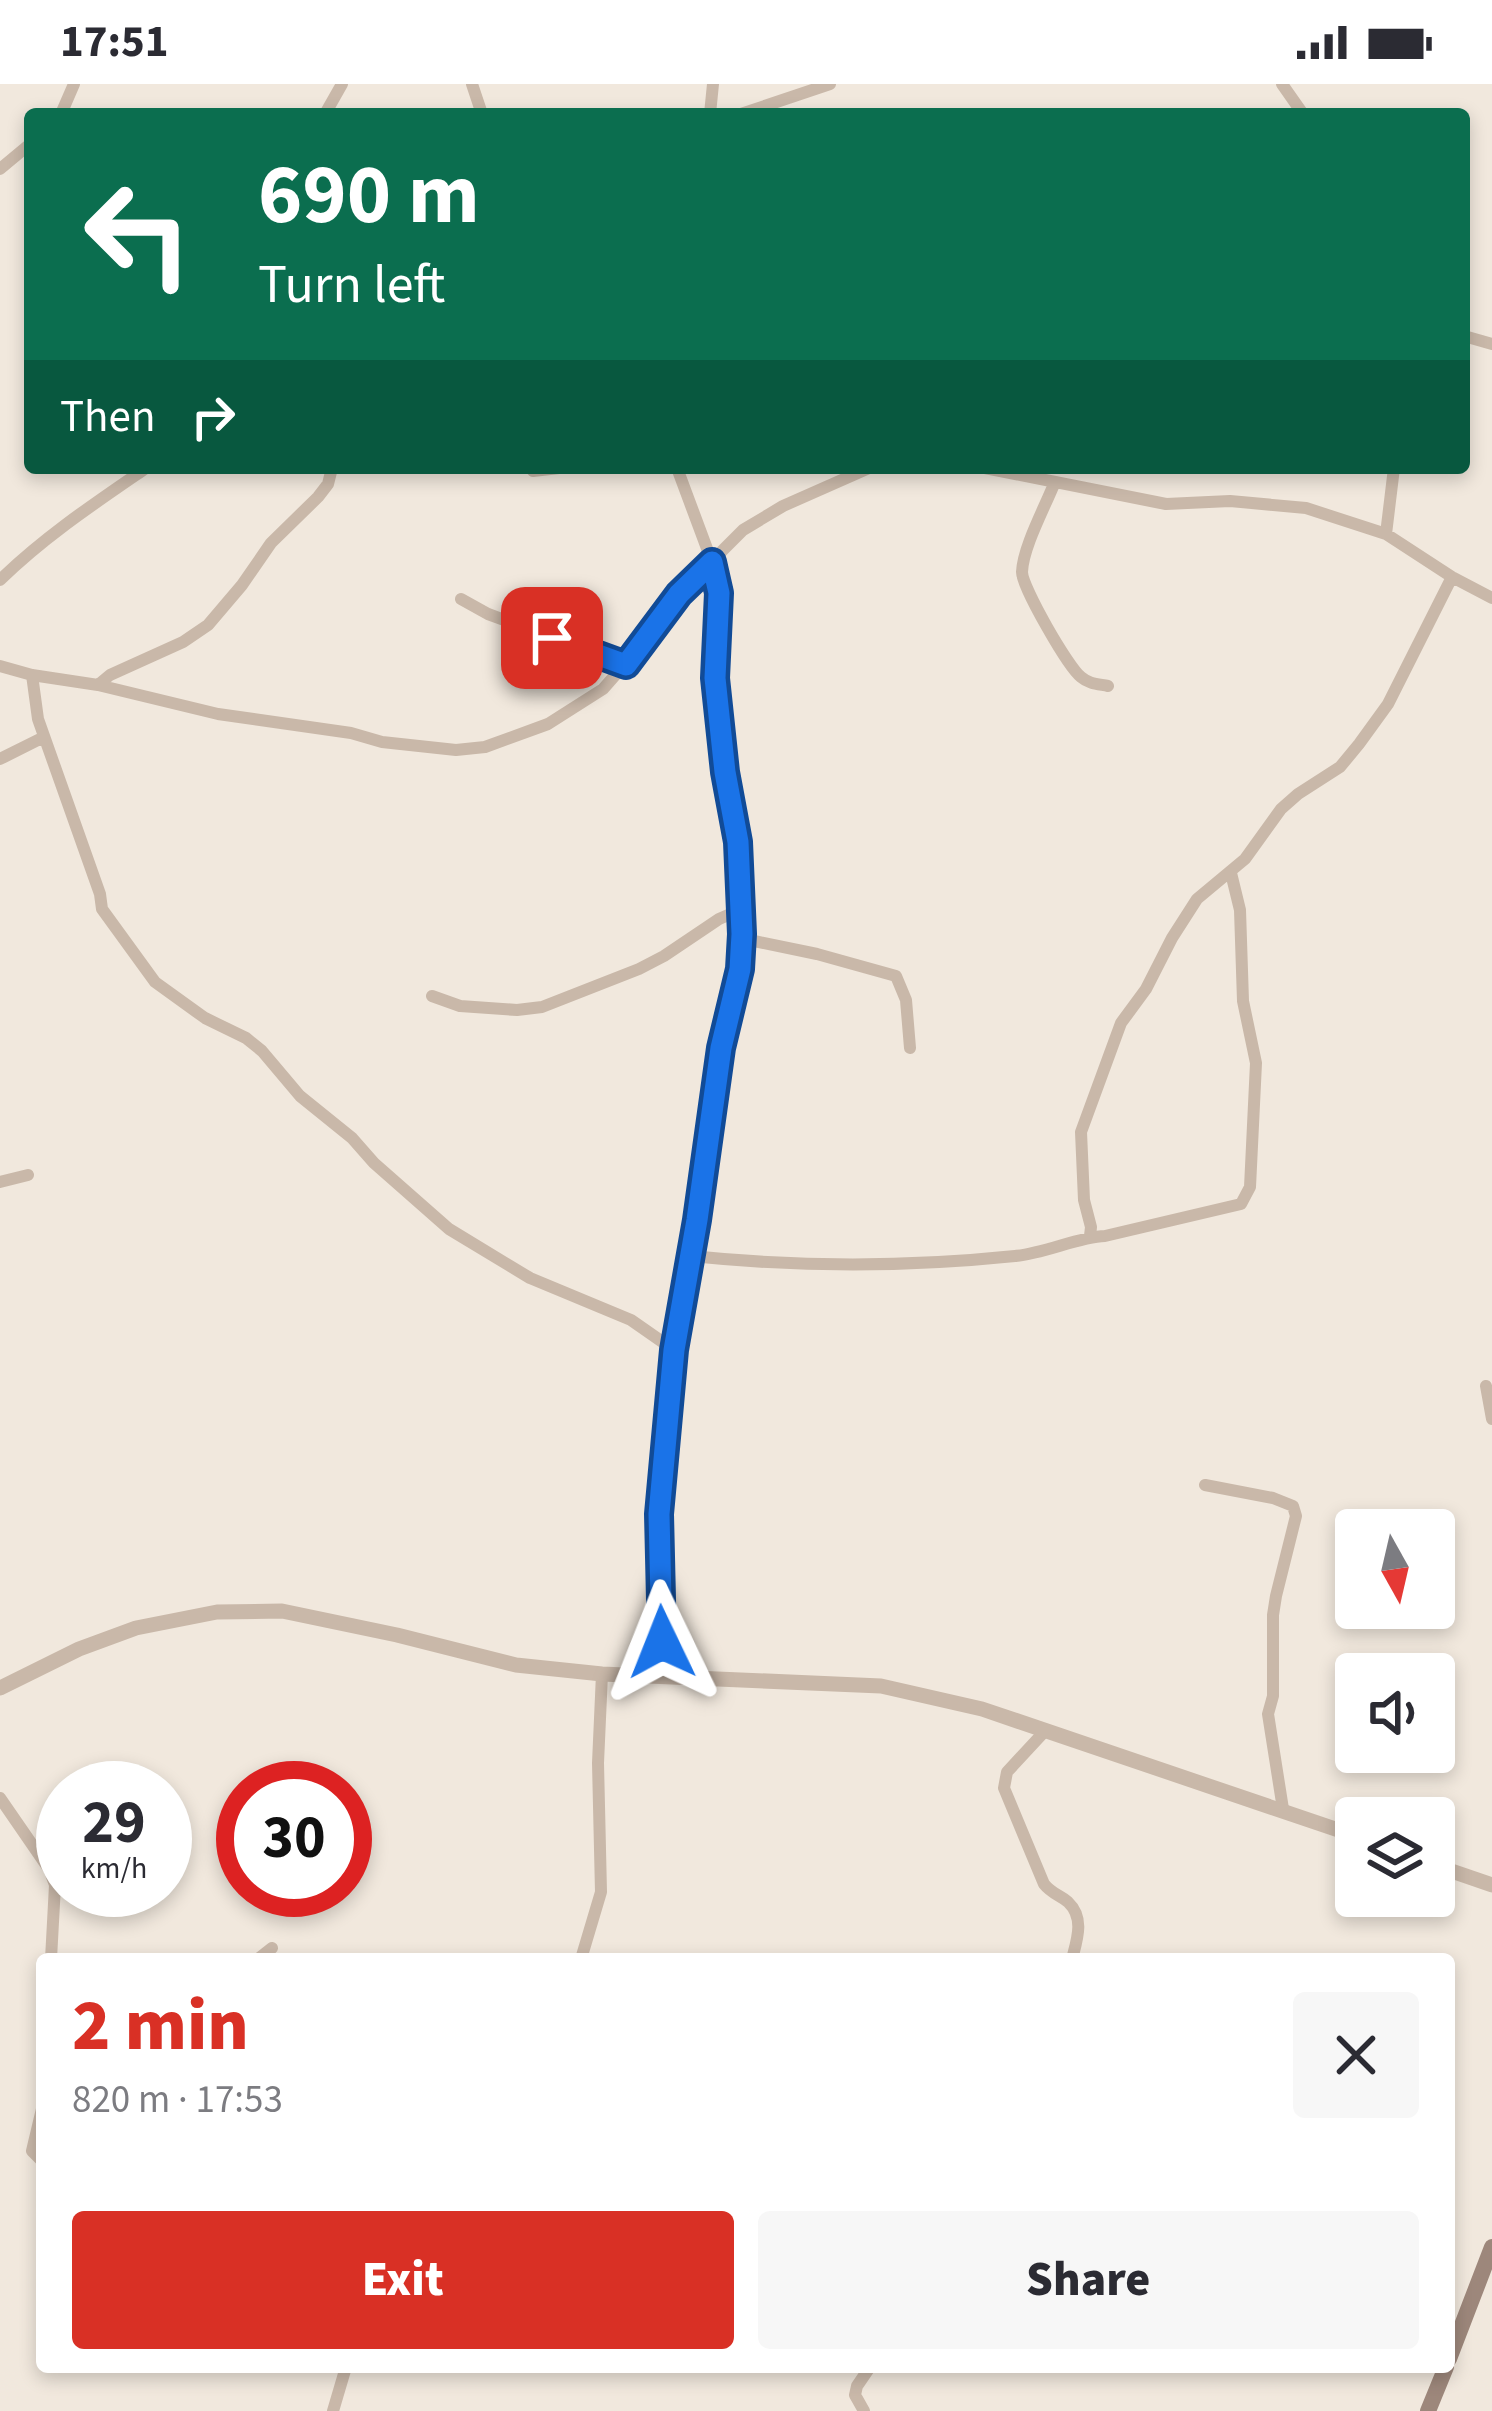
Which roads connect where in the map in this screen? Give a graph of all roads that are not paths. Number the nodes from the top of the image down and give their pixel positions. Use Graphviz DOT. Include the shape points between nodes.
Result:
graph roads {
  1 [pos="830,84"];
  2 [pos="759,108"];
  3 [pos="24,149"];
  4 [pos="0,169"];
  5 [pos="138,474"];
  6 [pos="330,474"];
  7 [pos="679,474"];
  8 [pos="856,474"];
  9 [pos="1011,474"];
  10 [pos="1393,474"];
  11 [pos="1054,484"];
  12 [pos="1386,535"];
  13 [pos="712,562"];
  14 [pos="1451,578"];
  15 [pos="0,580"];
  16 [pos="1492,598"];
  17 [pos="460,599"];
  18 [pos="0,665"];
  19 [pos="626,665"];
  20 [pos="32,675"];
  21 [pos="98,686"];
  22 [pos="1108,686"];
  23 [pos="44,737"];
  24 [pos="0,759"];
  25 [pos="1231,873"];
  26 [pos="742,909"];
  27 [pos="742,934"];
  28 [pos="431,996"];
  29 [pos="910,1048"];
  30 [pos="28,1175"];
  31 [pos="0,1182"];
  32 [pos="1090,1236"];
  33 [pos="691,1256"];
  34 [pos="674,1350"];
  35 [pos="1486,1386"];
  36 [pos="1492,1419"];
  37 [pos="1205,1485"];
  38 [pos="602,1674"];
  39 [pos="663,1676"];
  40 [pos="0,1688"];
  41 [pos="1046,1731"];
  42 [pos="0,1798"];
  43 [pos="1283,1809"];
  44 [pos="1335,1828"];
  45 [pos="1455,1872"];
  46 [pos="1492,1885"];
  47 [pos="272,1948"];
  48 [pos="51,1953"];
  49 [pos="266,1953"];
  50 [pos="582,1953"];
  51 [pos="1073,1953"];
  52 [pos="1492,2247"];
  53 [pos="1455,2339"];
  54 [pos="344,2373"];
  55 [pos="866,2373"];
  56 [pos="1442,2373"];
  57 [pos="333,2411"];
  58 [pos="864,2411"];
  59 [pos="1428,2411"];
  1 -- 2 [label="street"];
  3 -- 4 [label="street"];
  5 -- 15 [label="street"];
  6 -- 21 [label="street" via="208,625"];
  7 -- 13 [label="street"];
  8 -- 13 [label="street" via="759,519"];
  9 -- 11 [label="street"];
  10 -- 12 [label="street"];
  11 -- 12 [label="street" via="1166,504 1306,508"];
  11 -- 22 [label="street" via="1023,578 1080,677"];
  12 -- 14 [label="street"];
  13 -- 19 [label="street"];
  13 -- 26 [label="street" via="719,593 715,678"];
  14 -- 16 [label="street"];
  14 -- 25 [label="street" via="1359,744 1281,809"];
  17 -- 19 [label="street"];
  18 -- 20 [label="street"];
  19 -- 21 [label="street" via="548,724 456,750 218,714"];
  20 -- 21 [label="street"];
  20 -- 23 [label="street"];
  23 -- 24 [label="street"];
  23 -- 34 [label="street" via="102,909 155,982 247,1038 300,1096 462,1239 530,1278 618,1313"];
  25 -- 32 [label="street" via="1185,915 1120,1023 1081,1132"];
  25 -- 32 [label="street" via="1256,1063 1248,1195 1234,1206"];
  26 -- 27 [label="street"];
  26 -- 28 [label="street" via="639,969 542,1007 460,1006"];
  27 -- 29 [label="street" via="896,976"];
  27 -- 33 [label="street"];
  30 -- 31 [label="street"];
  32 -- 33 [label="street" via="1029,1255 927,1262"];
  33 -- 34 [label="street"];
  34 -- 39 [label="street" via="659,1514"];
  35 -- 36 [label="street"];
  37 -- 43 [label="street" via="1274,1498 1296,1516 1276,1596 1268,1714"];
  38 -- 39 [label="street"];
  38 -- 40 [label="street" via="516,1665 282,1611 217,1612 136,1628"];
  38 -- 50 [label="street" via="601,1892"];
  39 -- 41 [label="street" via="881,1686"];
  41 -- 43 [label="street"];
  41 -- 51 [label="street" via="1007,1772 1004,1788 1044,1884 1079,1923"];
  42 -- 48 [label="street" via="50,1868"];
  43 -- 44 [label="street"];
  45 -- 46 [label="street"];
  47 -- 49 [label="street"];
  52 -- 53 [label="main road"];
  54 -- 57 [label="street"];
  55 -- 58 [label="street" via="855,2395"];
  56 -- 59 [label="main road"];
}
